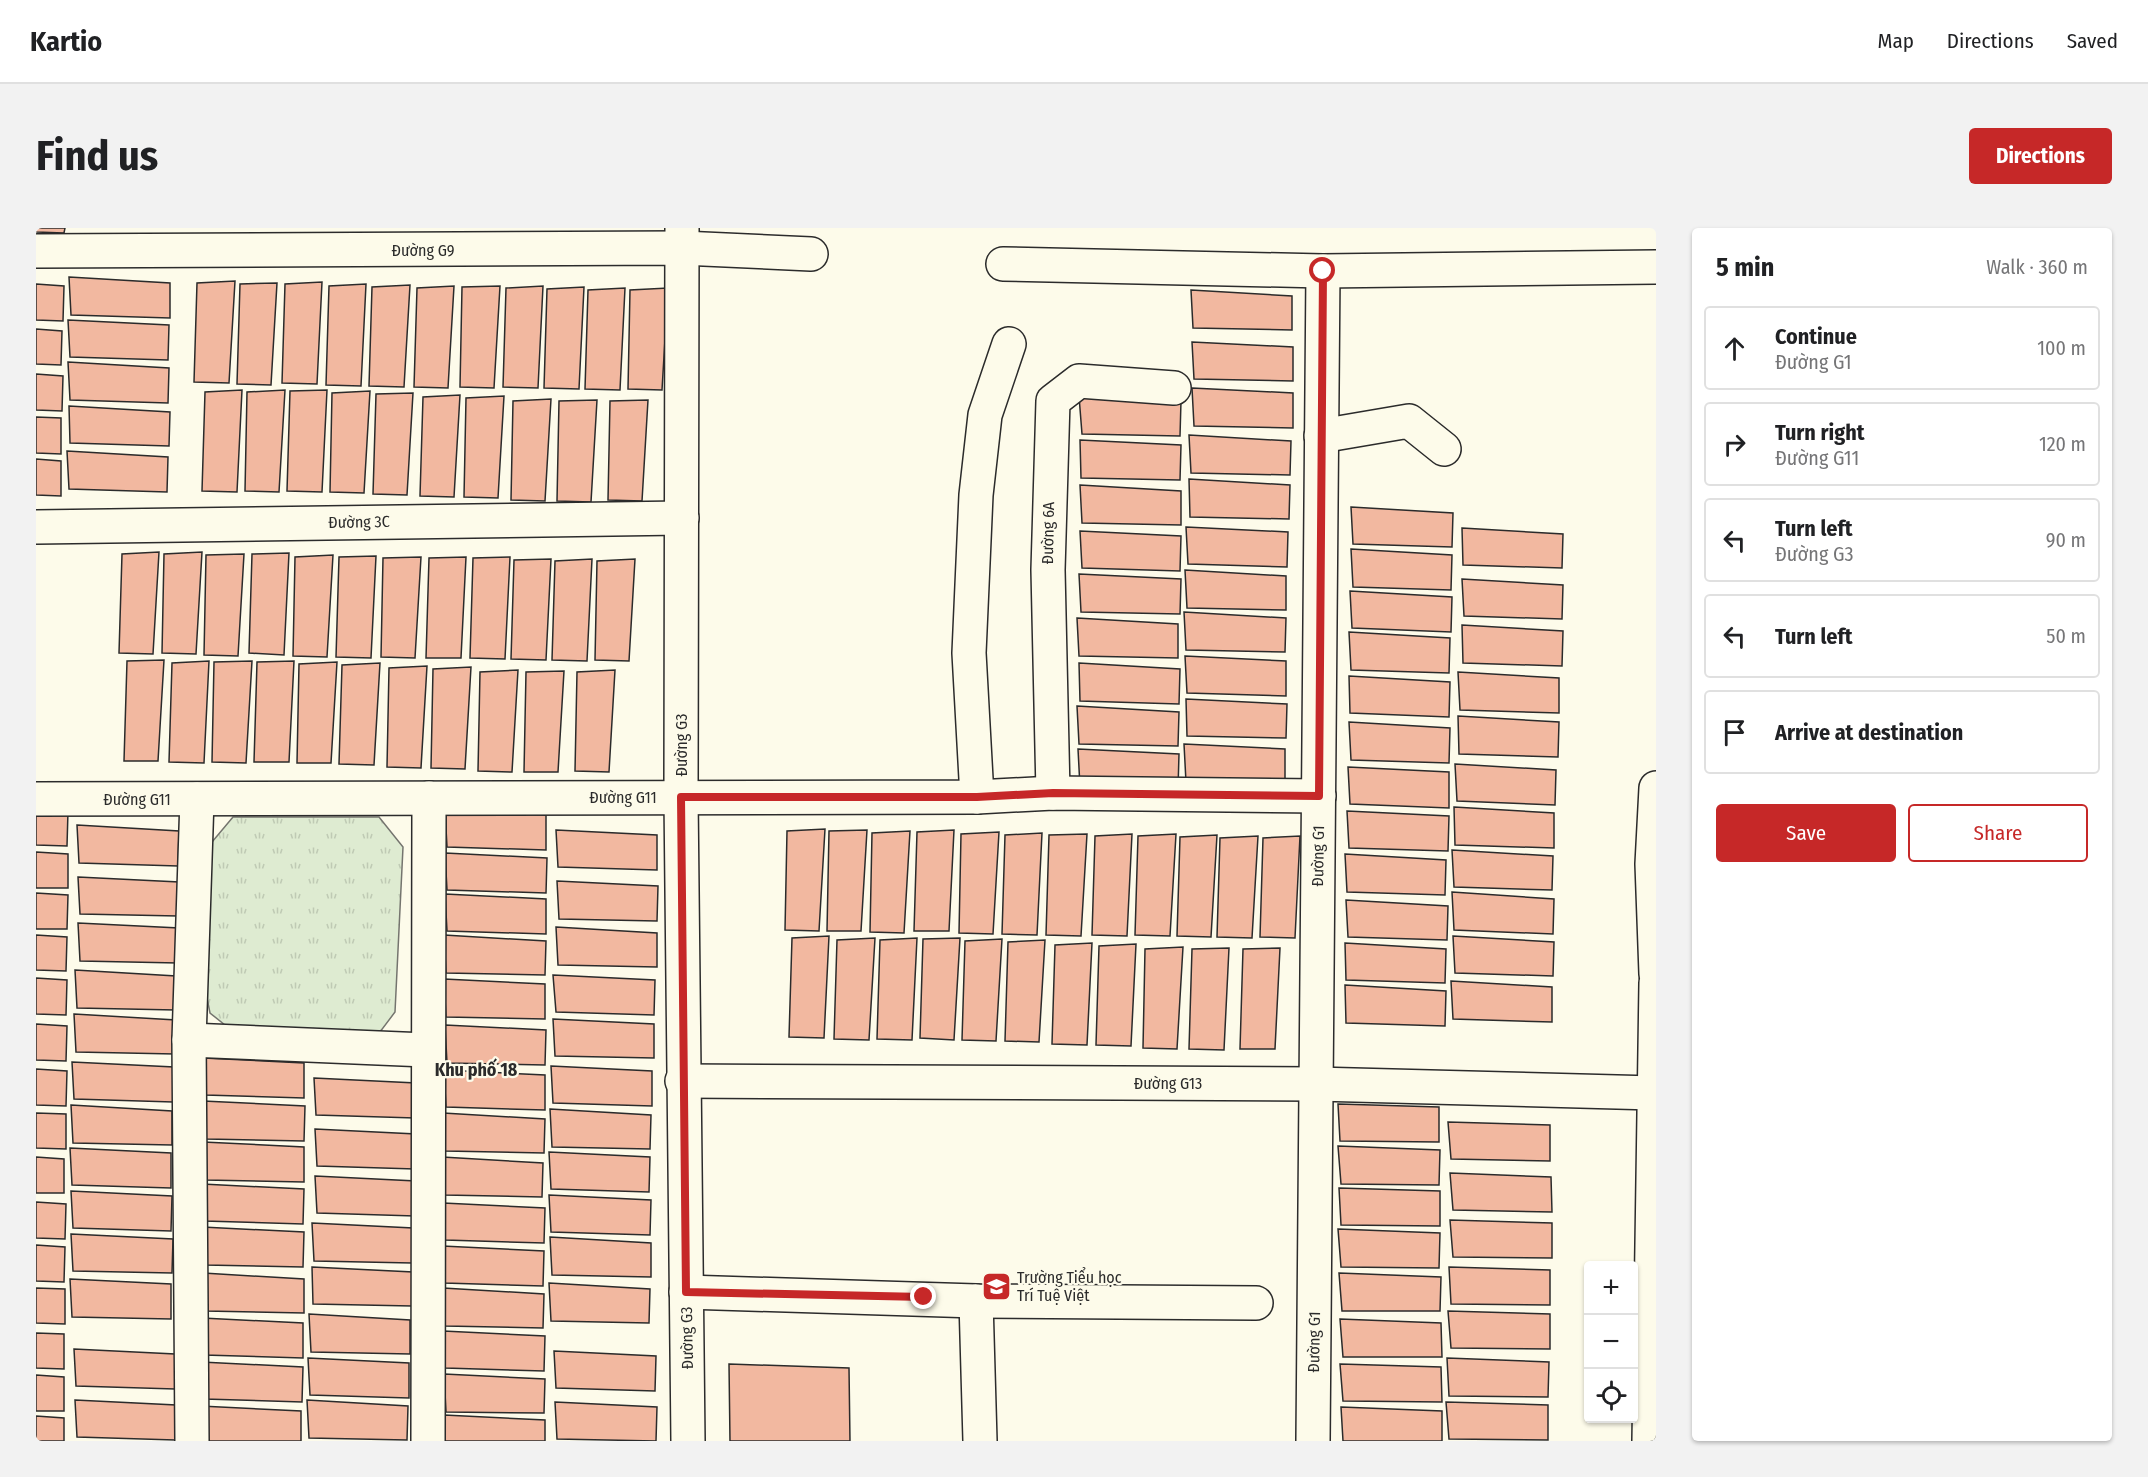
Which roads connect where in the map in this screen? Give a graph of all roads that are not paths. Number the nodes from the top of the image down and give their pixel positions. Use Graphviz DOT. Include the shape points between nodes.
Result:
graph roads {
  1 [pos="682,238"];
  2 [pos="36,251"];
  3 [pos="811,254"];
  4 [pos="1003,264"];
  5 [pos="1656,267"];
  6 [pos="1323,271"];
  7 [pos="1009,344"];
  8 [pos="1174,388"];
  9 [pos="1321,436"];
  10 [pos="1444,449"];
  11 [pos="682,518"];
  12 [pos="36,527"];
  13 [pos="1656,789"];
  14 [pos="1053,793"];
  15 [pos="1319,796"];
  16 [pos="681,797"];
  17 [pos="977,797"];
  18 [pos="429,798"];
  19 [pos="36,799"];
  20 [pos="197,799"];
  21 [pos="1656,974"];
  22 [pos="1656,983"];
  23 [pos="189,1040"];
  24 [pos="426,1050"];
  25 [pos="682,1081"];
  26 [pos="1316,1084"];
  27 [pos="1654,1093"];
  28 [pos="686,1292"];
  29 [pos="976,1300"];
  30 [pos="1256,1303"];
  31 [pos="192,1441"];
  32 [pos="428,1441"];
  33 [pos="688,1441"];
  34 [pos="980,1441"];
  35 [pos="1313,1441"];
  36 [pos="1649,1441"];
  1 -- 2 [label="street, Đường G9"];
  1 -- 3 [label="street, Đường G9"];
  1 -- 11 [label="street, Đường G3"];
  4 -- 6 [label="street"];
  5 -- 6 [label="street"];
  6 -- 9 [label="street, Đường G1"];
  7 -- 17 [label="street" via="985,415 976,495 969,653"];
  8 -- 14 [label="street, Đường 6A" via="1079,381 1053,401 1048,570"];
  9 -- 10 [label="street" via="1409,421"];
  9 -- 15 [label="street, Đường G1"];
  11 -- 12 [label="street, Đường 3C"];
  11 -- 16 [label="street, Đường G3"];
  13 -- 21 [label="street" via="1652,864"];
  14 -- 15 [label="street, Đường G11"];
  14 -- 17 [label="street, Đường G11"];
  15 -- 26 [label="street, Đường G1"];
  16 -- 17 [label="street, Đường G11"];
  16 -- 18 [label="street, Đường G11"];
  16 -- 25 [label="street, Đường G3"];
  18 -- 20 [label="street, Đường G11"];
  18 -- 24 [label="street"];
  19 -- 20 [label="street, Đường G11"];
  20 -- 23 [label="street"];
  22 -- 27 [label="street"];
  23 -- 24 [label="street"];
  23 -- 31 [label="street"];
  24 -- 32 [label="street"];
  25 -- 26 [label="street, Đường G13"];
  25 -- 28 [label="street, Đường G3"];
  26 -- 27 [label="street, Đường G13"];
  26 -- 35 [label="street, Đường G1"];
  27 -- 36 [label="street"];
  28 -- 29 [label="street"];
  28 -- 33 [label="street, Đường G3"];
  29 -- 30 [label="street"];
  29 -- 34 [label="street"];
}
